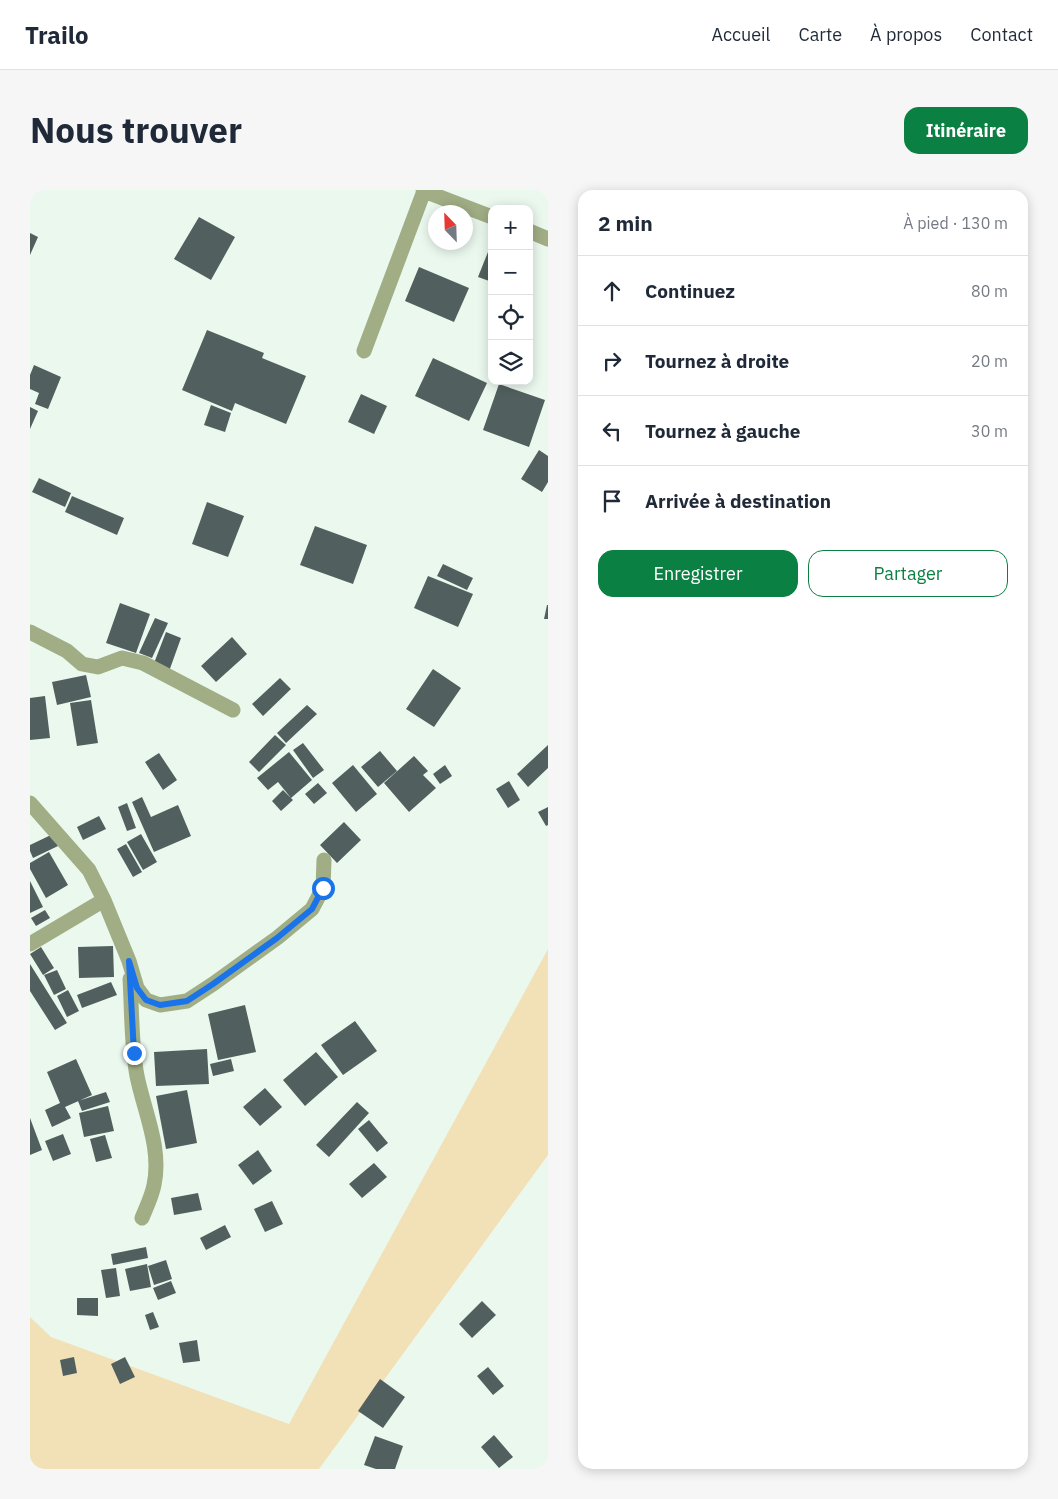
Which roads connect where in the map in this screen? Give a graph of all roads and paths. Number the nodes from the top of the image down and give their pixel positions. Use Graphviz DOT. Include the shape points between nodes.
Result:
graph roads {
  1 [pos="424,191"];
  2 [pos="488,215"];
  3 [pos="533,233"];
  4 [pos="548,239"];
  5 [pos="364,351"];
  6 [pos="30,632"];
  7 [pos="233,710"];
  8 [pos="30,803"];
  9 [pos="324,860"];
  10 [pos="104,900"];
  11 [pos="30,944"];
  12 [pos="129,961"];
  13 [pos="142,1218"];
  1 -- 2 [label="street"];
  1 -- 5 [label="street"];
  3 -- 4 [label="street"];
  6 -- 7 [label="street" via="67,651 82,664 98,667 122,658 143,663"];
  8 -- 10 [label="street" via="89,870"];
  9 -- 12 [label="street" via="323,888 312,909 277,938 187,1001 160,1005 146,1000 137,988"];
  10 -- 11 [label="street"];
  10 -- 12 [label="street"];
  12 -- 13 [label="street" via="137,1077 156,1160 154,1186"];
}
